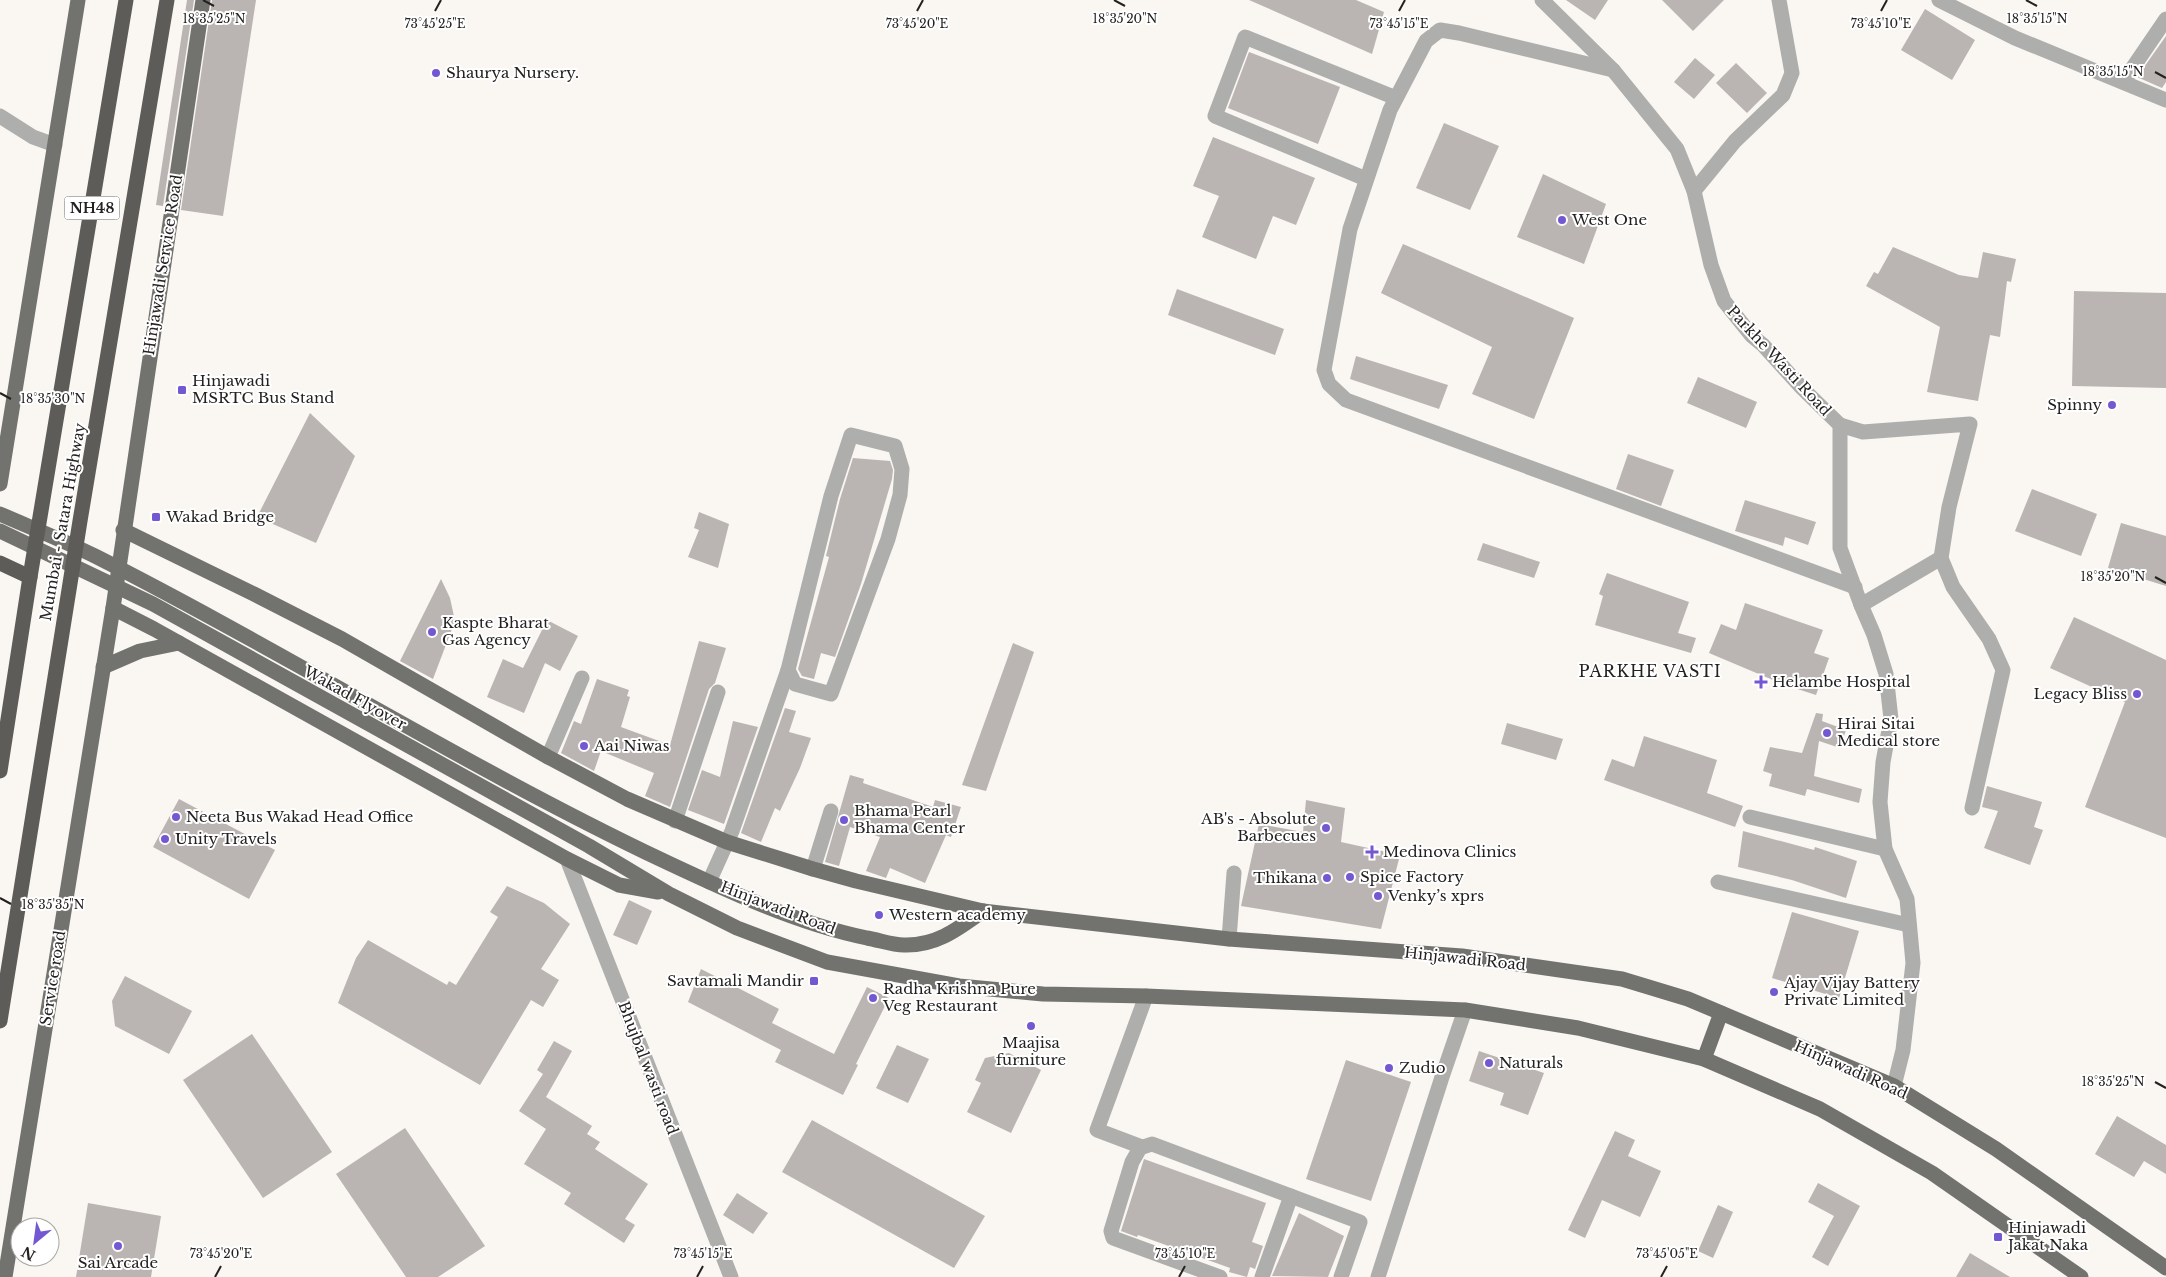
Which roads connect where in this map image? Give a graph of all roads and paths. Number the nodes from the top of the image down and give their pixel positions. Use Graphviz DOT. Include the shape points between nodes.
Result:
graph roads {
  1 [pos="78,0"];
  2 [pos="126,0"];
  3 [pos="167,0"];
  4 [pos="203,0"];
  5 [pos="1542,0"];
  6 [pos="1779,0"];
  7 [pos="1941,0"];
  8 [pos="2166,19"];
  9 [pos="1613,70"];
  10 [pos="2123,82"];
  11 [pos="1396,98"];
  12 [pos="2166,100"];
  13 [pos="0,116"];
  14 [pos="55,145"];
  15 [pos="1366,179"];
  16 [pos="1694,191"];
  17 [pos="1840,425"];
  18 [pos="0,484"];
  19 [pos="0,514"];
  20 [pos="124,530"];
  21 [pos="0,531"];
  22 [pos="1941,558"];
  23 [pos="0,563"];
  24 [pos="30,577"];
  25 [pos="1855,587"];
  26 [pos="1860,605"];
  27 [pos="113,608"];
  28 [pos="179,643"];
  29 [pos="103,667"];
  30 [pos="788,670"];
  31 [pos="582,678"];
  32 [pos="718,692"];
  33 [pos="548,757"];
  34 [pos="0,771"];
  35 [pos="1972,808"];
  36 [pos="831,811"];
  37 [pos="1750,817"];
  38 [pos="675,821"];
  39 [pos="727,842"];
  40 [pos="1885,849"];
  41 [pos="567,859"];
  42 [pos="813,869"];
  43 [pos="1234,873"];
  44 [pos="709,882"];
  45 [pos="1718,882"];
  46 [pos="669,894"];
  47 [pos="982,911"];
  48 [pos="1909,925"];
  49 [pos="1229,939"];
  50 [pos="1146,996"];
  51 [pos="1465,1010"];
  52 [pos="1721,1013"];
  53 [pos="0,1020"];
  54 [pos="1704,1059"];
  55 [pos="1894,1086"];
  56 [pos="1142,1147"];
  57 [pos="1291,1196"];
  58 [pos="2166,1268"];
  59 [pos="732,1276"];
  60 [pos="5,1277"];
  61 [pos="1220,1277"];
  62 [pos="1262,1277"];
  63 [pos="1341,1277"];
  64 [pos="1378,1277"];
  65 [pos="2081,1277"];
  1 -- 14 [label="main road"];
  2 -- 24 [label="highway, Mumbai - Satara Highway / NH48"];
  3 -- 53 [label="highway, Mumbai - Satara Highway / NH48"];
  4 -- 20 [label="main road, Hinjawadi Service Road"];
  5 -- 9 [label="street, Parkhe Wasti Road"];
  6 -- 16 [label="street" via="1792,73 1783,96 1735,140"];
  7 -- 10 [label="street" via="2015,38"];
  8 -- 10 [label="street"];
  9 -- 11 [label="street" via="1440,30 1426,41"];
  9 -- 16 [label="street, Parkhe Wasti Road" via="1677,149"];
  10 -- 12 [label="street"];
  11 -- 15 [label="street"];
  11 -- 15 [label="street" via="1245,37 1215,116"];
  13 -- 14 [label="street" via="33,137"];
  14 -- 18 [label="main road"];
  15 -- 25 [label="street" via="1350,229 1324,370 1329,384 1346,400"];
  16 -- 17 [label="street, Parkhe Wasti Road" via="1711,265 1724,301 1752,336"];
  17 -- 22 [label="street" via="1863,432 1970,424 1949,507"];
  17 -- 25 [label="street, Parkhe Wasti Road" via="1840,548"];
  19 -- 44 [label="main road, Wakad Flyover" via="93,555 463,759 597,829"];
  20 -- 27 [label="main road, Service road"];
  20 -- 33 [label="main road" via="342,639"];
  21 -- 46 [label="main road, Wakad Flyover" via="153,604 589,846"];
  22 -- 26 [label="street"];
  22 -- 35 [label="street" via="1953,587 1989,639 2003,670"];
  23 -- 24 [label="highway"];
  24 -- 34 [label="highway, Mumbai - Satara Highway / NH48"];
  25 -- 26 [label="street, Parkhe Wasti Road"];
  26 -- 40 [label="street, Parkhe Wasti Road" via="1874,635 1886,674 1891,719 1880,802"];
  27 -- 28 [label="main road"];
  27 -- 29 [label="main road, Service road"];
  28 -- 29 [label="main road" via="140,651"];
  28 -- 41 [label="main road"];
  29 -- 60 [label="main road, Service road"];
  30 -- 30 [label="street" via="795,684 831,694 888,539 900,496 902,469 895,446 851,435 831,496"];
  30 -- 39 [label="street"];
  31 -- 33 [label="street"];
  32 -- 38 [label="street"];
  33 -- 38 [label="main road"];
  36 -- 42 [label="street"];
  37 -- 40 [label="street"];
  38 -- 39 [label="main road"];
  39 -- 42 [label="main road"];
  39 -- 44 [label="street"];
  40 -- 48 [label="street, Parkhe Wasti Road" via="1907,899"];
  41 -- 46 [label="main road" via="619,885"];
  41 -- 59 [label="street, Bhujbal wasti road"];
  42 -- 47 [label="main road"];
  43 -- 49 [label="street"];
  44 -- 47 [label="main road, Hinjawadi Road" via="841,932 904,946 933,943 953,933"];
  45 -- 48 [label="street"];
  46 -- 50 [label="main road, Hinjawadi Road" via="737,928 827,962 959,986 1043,994"];
  47 -- 49 [label="main road, Hinjawadi Road"];
  48 -- 55 [label="street, Parkhe Wasti Road" via="1913,963 1903,1050"];
  49 -- 52 [label="main road, Hinjawadi Road" via="1462,956 1543,967 1650,987"];
  50 -- 51 [label="main road, Hinjawadi Road"];
  50 -- 56 [label="street" via="1097,1130"];
  51 -- 54 [label="main road, Hinjawadi Road" via="1578,1028"];
  51 -- 64 [label="street"];
  52 -- 54 [label="main road"];
  52 -- 55 [label="main road, Hinjawadi Road"];
  54 -- 65 [label="main road, Hinjawadi Road" via="1820,1109 1932,1172"];
  55 -- 58 [label="main road, Hinjawadi Road" via="1996,1149"];
  56 -- 57 [label="street" via="1152,1144"];
  56 -- 61 [label="street" via="1132,1162 1112,1231 1113,1238"];
  57 -- 62 [label="street"];
  57 -- 63 [label="street" via="1360,1222"];
}
